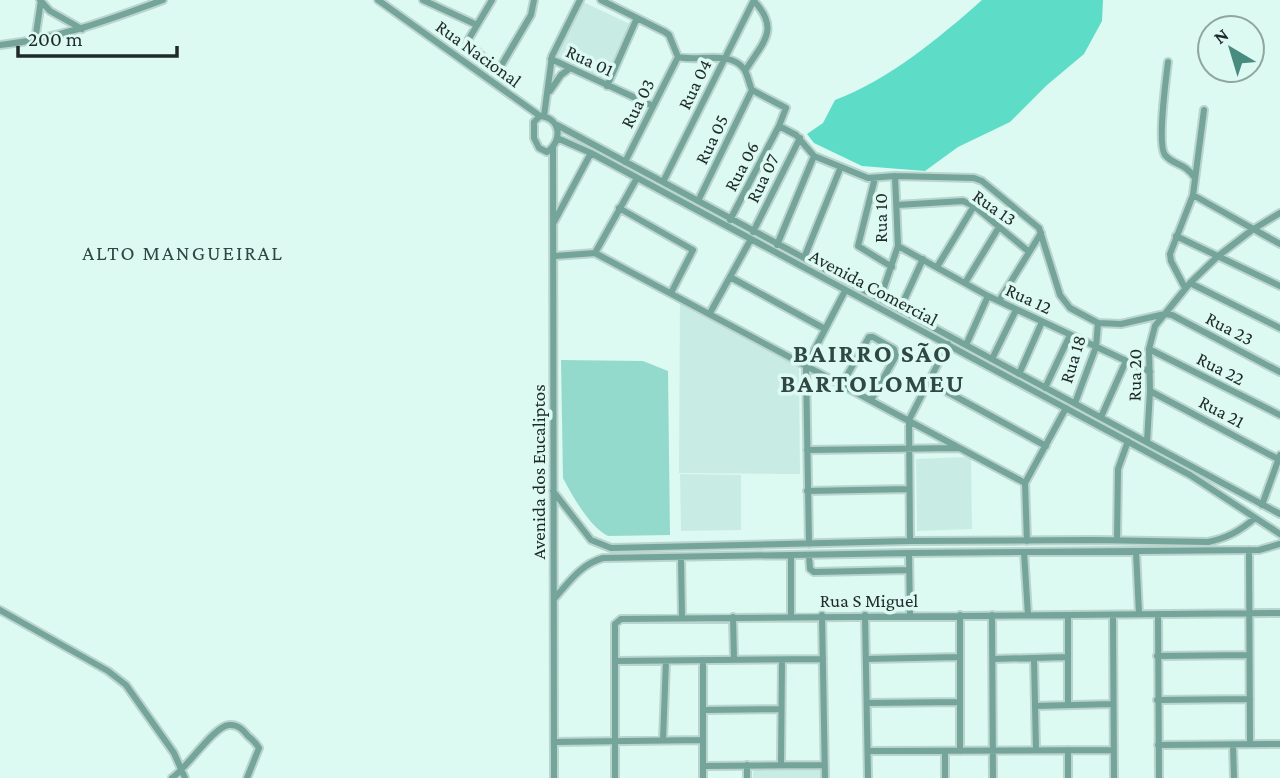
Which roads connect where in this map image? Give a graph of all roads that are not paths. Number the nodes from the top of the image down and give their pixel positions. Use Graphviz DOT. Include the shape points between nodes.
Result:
graph roads {
  1 [pos="41,0"];
  2 [pos="163,0"];
  3 [pos="424,0"];
  4 [pos="492,0"];
  5 [pos="534,0"];
  6 [pos="580,0"];
  7 [pos="601,0"];
  8 [pos="380,1"];
  9 [pos="754,1"];
  10 [pos="637,18"];
  11 [pos="477,25"];
  12 [pos="82,29"];
  13 [pos="34,41"];
  14 [pos="0,45"];
  15 [pos="678,57"];
  16 [pos="551,59"];
  17 [pos="724,59"];
  18 [pos="1168,62"];
  19 [pos="569,69"];
  20 [pos="745,71"];
  21 [pos="607,86"];
  22 [pos="752,90"];
  23 [pos="549,93"];
  24 [pos="653,106"];
  25 [pos="528,107"];
  26 [pos="1204,110"];
  27 [pos="542,116"];
  28 [pos="534,122"];
  29 [pos="557,125"];
  30 [pos="779,126"];
  31 [pos="558,138"];
  32 [pos="800,138"];
  33 [pos="553,147"];
  34 [pos="542,151"];
  35 [pos="591,153"];
  36 [pos="814,156"];
  37 [pos="625,162"];
  38 [pos="553,167"];
  39 [pos="840,169"];
  40 [pos="895,176"];
  41 [pos="637,178"];
  42 [pos="875,178"];
  43 [pos="1195,178"];
  44 [pos="663,182"];
  45 [pos="1193,195"];
  46 [pos="698,201"];
  47 [pos="897,205"];
  48 [pos="974,206"];
  49 [pos="619,208"];
  50 [pos="1279,212"];
  51 [pos="730,220"];
  52 [pos="554,223"];
  53 [pos="999,227"];
  54 [pos="741,229"];
  55 [pos="1252,230"];
  56 [pos="1041,233"];
  57 [pos="752,235"];
  58 [pos="1176,236"];
  59 [pos="766,243"];
  60 [pos="1280,244"];
  61 [pos="777,245"];
  62 [pos="898,246"];
  63 [pos="1028,251"];
  64 [pos="595,253"];
  65 [pos="555,256"];
  66 [pos="1217,257"];
  67 [pos="804,258"];
  68 [pos="923,259"];
  69 [pos="892,267"];
  70 [pos="937,267"];
  71 [pos="730,277"];
  72 [pos="965,283"];
  73 [pos="1188,285"];
  74 [pos="1280,286"];
  75 [pos="845,291"];
  76 [pos="671,292"];
  77 [pos="988,296"];
  78 [pos="880,299"];
  79 [pos="999,301"];
  80 [pos="900,309"];
  81 [pos="1016,310"];
  82 [pos="710,313"];
  83 [pos="1165,314"];
  84 [pos="1042,322"];
  85 [pos="1098,323"];
  86 [pos="1280,328"];
  87 [pos="825,330"];
  88 [pos="940,330"];
  89 [pos="1070,335"];
  90 [pos="936,338"];
  91 [pos="947,344"];
  92 [pos="966,345"];
  93 [pos="1096,347"];
  94 [pos="1149,349"];
  95 [pos="977,356"];
  96 [pos="992,359"];
  97 [pos="1126,361"];
  98 [pos="806,366"];
  99 [pos="1150,372"];
  100 [pos="1280,372"];
  101 [pos="1019,374"];
  102 [pos="929,382"];
  103 [pos="842,384"];
  104 [pos="1045,388"];
  105 [pos="1150,391"];
  106 [pos="871,400"];
  107 [pos="1075,403"];
  108 [pos="1066,408"];
  109 [pos="1092,412"];
  110 [pos="1280,415"];
  111 [pos="1101,418"];
  112 [pos="909,420"];
  113 [pos="1088,420"];
  114 [pos="1114,425"];
  115 [pos="1111,432"];
  116 [pos="1128,441"];
  117 [pos="1147,442"];
  118 [pos="1046,446"];
  119 [pos="961,448"];
  120 [pos="909,449"];
  121 [pos="807,450"];
  122 [pos="1279,457"];
  123 [pos="1025,483"];
  124 [pos="909,489"];
  125 [pos="553,491"];
  126 [pos="807,491"];
  127 [pos="1253,500"];
  128 [pos="1262,505"];
  129 [pos="1244,509"];
  130 [pos="1280,514"];
  131 [pos="1255,518"];
  132 [pos="1280,534"];
  133 [pos="1094,540"];
  134 [pos="1117,540"];
  135 [pos="1133,540"];
  136 [pos="910,541"];
  137 [pos="1027,541"];
  138 [pos="801,544"];
  139 [pos="809,544"];
  140 [pos="1280,544"];
  141 [pos="632,548"];
  142 [pos="1249,550"];
  143 [pos="1134,551"];
  144 [pos="909,552"];
  145 [pos="1024,552"];
  146 [pos="1094,552"];
  147 [pos="791,556"];
  148 [pos="805,556"];
  149 [pos="632,558"];
  150 [pos="681,558"];
  151 [pos="909,570"];
  152 [pos="554,599"];
  153 [pos="0,610"];
  154 [pos="1280,612"];
  155 [pos="1250,613"];
  156 [pos="1139,614"];
  157 [pos="1158,614"];
  158 [pos="822,615"];
  159 [pos="865,615"];
  160 [pos="910,615"];
  161 [pos="960,615"];
  162 [pos="992,615"];
  163 [pos="1028,615"];
  164 [pos="1068,615"];
  165 [pos="1113,615"];
  166 [pos="790,616"];
  167 [pos="733,617"];
  168 [pos="682,618"];
  169 [pos="1250,655"];
  170 [pos="1157,656"];
  171 [pos="960,657"];
  172 [pos="1067,657"];
  173 [pos="1034,658"];
  174 [pos="734,659"];
  175 [pos="823,659"];
  176 [pos="866,659"];
  177 [pos="993,659"];
  178 [pos="703,660"];
  179 [pos="782,660"];
  180 [pos="615,661"];
  181 [pos="666,661"];
  182 [pos="1250,699"];
  183 [pos="1157,700"];
  184 [pos="960,702"];
  185 [pos="867,703"];
  186 [pos="1114,704"];
  187 [pos="1068,705"];
  188 [pos="1035,706"];
  189 [pos="781,709"];
  190 [pos="704,710"];
  191 [pos="663,740"];
  192 [pos="703,740"];
  193 [pos="615,741"];
  194 [pos="554,742"];
  195 [pos="1250,744"];
  196 [pos="1280,744"];
  197 [pos="1158,745"];
  198 [pos="1233,745"];
  199 [pos="993,750"];
  200 [pos="1036,750"];
  201 [pos="1068,750"];
  202 [pos="1114,750"];
  203 [pos="868,751"];
  204 [pos="945,751"];
  205 [pos="960,751"];
  206 [pos="747,765"];
  207 [pos="781,765"];
  208 [pos="824,765"];
  209 [pos="704,766"];
  210 [pos="184,775"];
  211 [pos="172,778"];
  212 [pos="247,778"];
  213 [pos="554,778"];
  214 [pos="615,778"];
  215 [pos="704,778"];
  216 [pos="747,778"];
  217 [pos="825,778"];
  218 [pos="868,778"];
  219 [pos="945,778"];
  220 [pos="993,778"];
  221 [pos="1068,778"];
  222 [pos="1114,778"];
  223 [pos="1159,778"];
  224 [pos="1234,778"];
  1 -- 12 [label="street" via="50,11"];
  1 -- 13 [label="street"];
  2 -- 12 [label="street"];
  3 -- 11 [label="street"];
  4 -- 11 [label="street"];
  5 -- 11 [label="street" via="531,15 498,71 467,42"];
  6 -- 16 [label="street, Rua 01"];
  7 -- 10 [label="street"];
  8 -- 25 [label="street, Rua Nacional"];
  9 -- 17 [label="street, Rua 04"];
  9 -- 20 [label="street" via="765,13 768,30"];
  10 -- 15 [label="street" via="669,35"];
  10 -- 21 [label="street"];
  12 -- 13 [label="street"];
  13 -- 14 [label="street"];
  15 -- 17 [label="street"];
  15 -- 24 [label="street, Rua 03"];
  16 -- 19 [label="street, Rua 01"];
  16 -- 23 [label="street, Rua 01"];
  17 -- 20 [label="street"];
  17 -- 44 [label="street, Rua 04"];
  18 -- 43 [label="street" via="1161,146 1169,159 1187,167"];
  19 -- 21 [label="street, Rua 01"];
  19 -- 23 [label="street"];
  20 -- 22 [label="street"];
  21 -- 24 [label="street, Rua 01"];
  22 -- 30 [label="street" via="786,108"];
  22 -- 46 [label="street, Rua 05"];
  23 -- 27 [label="street, Rua 01"];
  24 -- 37 [label="street, Rua 03"];
  25 -- 27 [label="street, Rua Nacional"];
  25 -- 28 [label="street"];
  26 -- 43 [label="street"];
  27 -- 28 [label="street"];
  27 -- 29 [label="street"];
  28 -- 34 [label="street" via="534,138"];
  29 -- 31 [label="street"];
  29 -- 37 [label="street, Avenida Comercial"];
  30 -- 32 [label="street"];
  30 -- 51 [label="street, Rua 06"];
  31 -- 33 [label="street"];
  31 -- 35 [label="street, Avenida Comercial"];
  32 -- 36 [label="street"];
  32 -- 57 [label="street, Rua 07"];
  33 -- 34 [label="street"];
  33 -- 38 [label="street, Avenida dos Eucaliptos"];
  34 -- 38 [label="street"];
  35 -- 41 [label="street, Avenida Comercial"];
  35 -- 52 [label="street"];
  36 -- 39 [label="street"];
  36 -- 61 [label="street"];
  37 -- 44 [label="street, Avenida Comercial"];
  38 -- 52 [label="street, Avenida dos Eucaliptos"];
  39 -- 42 [label="street"];
  39 -- 67 [label="street"];
  40 -- 42 [label="street"];
  40 -- 47 [label="street, Rua 10"];
  40 -- 56 [label="street" via="982,181"];
  41 -- 49 [label="street"];
  41 -- 54 [label="street, Avenida Comercial"];
  42 -- 69 [label="street" via="858,246"];
  43 -- 45 [label="street"];
  44 -- 46 [label="street, Avenida Comercial"];
  45 -- 55 [label="street"];
  45 -- 58 [label="street"];
  46 -- 51 [label="street, Avenida Comercial"];
  47 -- 48 [label="street, Rua 13" via="956,200"];
  47 -- 62 [label="street, Rua 10"];
  48 -- 53 [label="street, Rua 13"];
  48 -- 70 [label="street"];
  49 -- 64 [label="street"];
  49 -- 76 [label="street" via="693,250"];
  50 -- 55 [label="street, Rua 20"];
  51 -- 54 [label="street, Avenida Comercial"];
  52 -- 65 [label="street, Avenida dos Eucaliptos"];
  53 -- 63 [label="street, Rua 13"];
  53 -- 72 [label="street"];
  54 -- 57 [label="street, Avenida Comercial"];
  55 -- 60 [label="street"];
  55 -- 66 [label="street, Rua 20"];
  56 -- 63 [label="street"];
  56 -- 85 [label="street" via="1060,295"];
  57 -- 59 [label="street, Avenida Comercial"];
  57 -- 71 [label="street, Rua 07"];
  58 -- 66 [label="street"];
  58 -- 73 [label="street" via="1171,261"];
  59 -- 61 [label="street, Avenida Comercial"];
  59 -- 75 [label="street, Avenida Comercial"];
  61 -- 67 [label="street, Avenida Comercial"];
  62 -- 68 [label="street, Rua 12"];
  62 -- 69 [label="street, Rua 10"];
  63 -- 79 [label="street"];
  64 -- 65 [label="street"];
  64 -- 76 [label="street"];
  65 -- 125 [label="street, Avenida dos Eucaliptos"];
  66 -- 73 [label="street, Rua 20"];
  66 -- 74 [label="street"];
  67 -- 78 [label="street, Avenida Comercial"];
  68 -- 70 [label="street, Rua 12"];
  68 -- 80 [label="street"];
  69 -- 78 [label="street, Rua 10"];
  70 -- 72 [label="street, Rua 12"];
  71 -- 82 [label="street, Rua 07"];
  71 -- 87 [label="street"];
  72 -- 77 [label="street, Rua 12"];
  73 -- 83 [label="street, Rua 20"];
  73 -- 86 [label="street"];
  75 -- 87 [label="street"];
  75 -- 90 [label="street, Avenida Comercial"];
  76 -- 82 [label="street"];
  77 -- 79 [label="street, Rua 12"];
  77 -- 92 [label="street"];
  78 -- 80 [label="street, Avenida Comercial"];
  79 -- 81 [label="street, Rua 12"];
  80 -- 88 [label="street, Avenida Comercial"];
  81 -- 84 [label="street, Rua 12"];
  81 -- 96 [label="street"];
  82 -- 98 [label="street"];
  83 -- 85 [label="street" via="1121,324"];
  83 -- 94 [label="street, Rua 20" via="1152,332"];
  83 -- 100 [label="street, Rua 23"];
  84 -- 89 [label="street, Rua 12"];
  84 -- 101 [label="street"];
  85 -- 93 [label="street, Rua 18"];
  87 -- 98 [label="street"];
  88 -- 90 [label="street"];
  88 -- 92 [label="street, Avenida Comercial"];
  89 -- 93 [label="street, Rua 12"];
  89 -- 104 [label="street"];
  90 -- 91 [label="street, Avenida Comercial"];
  91 -- 95 [label="street, Avenida Comercial"];
  91 -- 102 [label="street"];
  92 -- 95 [label="street, Avenida Comercial"];
  93 -- 97 [label="street, Rua 12"];
  93 -- 107 [label="street, Rua 18"];
  94 -- 99 [label="street, Rua 20"];
  94 -- 110 [label="street, Rua 22"];
  95 -- 96 [label="street, Avenida Comercial"];
  95 -- 108 [label="street, Avenida Comercial"];
  96 -- 101 [label="street, Avenida Comercial"];
  97 -- 99 [label="street, Rua 12"];
  97 -- 111 [label="street"];
  98 -- 103 [label="street"];
  98 -- 121 [label="street"];
  99 -- 105 [label="street, Rua 20"];
  101 -- 104 [label="street, Avenida Comercial"];
  102 -- 112 [label="street"];
  102 -- 118 [label="street"];
  103 -- 106 [label="street"];
  103 -- 106 [label="street" via="869,337 884,342 896,356"];
  104 -- 107 [label="street, Avenida Comercial"];
  105 -- 117 [label="street, Rua 20"];
  105 -- 122 [label="street, Rua 21"];
  106 -- 112 [label="street"];
  107 -- 109 [label="street, Avenida Comercial"];
  108 -- 113 [label="street, Avenida Comercial"];
  108 -- 118 [label="street"];
  109 -- 111 [label="street, Avenida Comercial"];
  109 -- 113 [label="street"];
  111 -- 114 [label="street, Avenida Comercial"];
  112 -- 119 [label="street"];
  112 -- 120 [label="street"];
  113 -- 115 [label="street, Avenida Comercial"];
  114 -- 115 [label="street"];
  114 -- 117 [label="street, Avenida Comercial"];
  115 -- 116 [label="street, Avenida Comercial"];
  116 -- 129 [label="street, Avenida Comercial"];
  116 -- 134 [label="street" via="1118,469"];
  117 -- 127 [label="street, Avenida Comercial"];
  118 -- 123 [label="street"];
  119 -- 120 [label="street"];
  119 -- 123 [label="street"];
  120 -- 121 [label="street"];
  120 -- 124 [label="street"];
  121 -- 126 [label="street"];
  122 -- 128 [label="street"];
  123 -- 137 [label="street"];
  124 -- 126 [label="street"];
  124 -- 136 [label="street"];
  125 -- 141 [label="street" via="591,540 611,548"];
  125 -- 152 [label="street, Avenida dos Eucaliptos"];
  126 -- 139 [label="street"];
  127 -- 128 [label="street, Avenida Comercial"];
  127 -- 129 [label="street"];
  128 -- 130 [label="street, Avenida Comercial"];
  129 -- 131 [label="street, Avenida Comercial"];
  131 -- 132 [label="street, Avenida Comercial"];
  131 -- 135 [label="street" via="1235,533 1208,542"];
  133 -- 134 [label="street"];
  133 -- 137 [label="street"];
  133 -- 146 [label="street"];
  134 -- 135 [label="street"];
  135 -- 143 [label="street"];
  136 -- 137 [label="street"];
  136 -- 139 [label="street"];
  138 -- 139 [label="street"];
  138 -- 141 [label="street"];
  138 -- 148 [label="street"];
  140 -- 142 [label="street"];
  141 -- 149 [label="street"];
  142 -- 143 [label="street"];
  142 -- 155 [label="street"];
  143 -- 146 [label="street"];
  143 -- 156 [label="street"];
  144 -- 145 [label="street"];
  144 -- 148 [label="street"];
  144 -- 151 [label="street"];
  145 -- 146 [label="street"];
  145 -- 163 [label="street"];
  147 -- 148 [label="street"];
  147 -- 150 [label="street"];
  147 -- 166 [label="street"];
  148 -- 151 [label="street" via="814,572"];
  149 -- 150 [label="street"];
  149 -- 152 [label="street" via="591,561"];
  150 -- 168 [label="street"];
  151 -- 160 [label="street"];
  152 -- 194 [label="street, Avenida dos Eucaliptos"];
  153 -- 210 [label="street" via="118,677 174,753"];
  154 -- 155 [label="street, Rua S Miguel"];
  155 -- 157 [label="street, Rua S Miguel"];
  155 -- 169 [label="street"];
  156 -- 157 [label="street, Rua S Miguel"];
  156 -- 165 [label="street, Rua S Miguel"];
  157 -- 170 [label="street"];
  158 -- 159 [label="street, Rua S Miguel"];
  158 -- 166 [label="street, Rua S Miguel"];
  158 -- 175 [label="street"];
  159 -- 160 [label="street, Rua S Miguel"];
  159 -- 176 [label="street"];
  160 -- 161 [label="street, Rua S Miguel"];
  161 -- 162 [label="street, Rua S Miguel"];
  161 -- 171 [label="street"];
  162 -- 163 [label="street, Rua S Miguel"];
  162 -- 177 [label="street"];
  163 -- 164 [label="street, Rua S Miguel"];
  164 -- 165 [label="street, Rua S Miguel"];
  164 -- 172 [label="street"];
  165 -- 186 [label="street"];
  166 -- 167 [label="street, Rua S Miguel"];
  167 -- 168 [label="street, Rua S Miguel"];
  167 -- 174 [label="street"];
  168 -- 180 [label="street, Rua S Miguel" via="621,619 615,624"];
  169 -- 170 [label="street"];
  169 -- 182 [label="street"];
  170 -- 183 [label="street"];
  171 -- 176 [label="street"];
  171 -- 184 [label="street"];
  172 -- 173 [label="street"];
  172 -- 187 [label="street"];
  173 -- 177 [label="street"];
  173 -- 188 [label="street"];
  174 -- 178 [label="street"];
  174 -- 179 [label="street"];
  175 -- 179 [label="street"];
  175 -- 208 [label="street"];
  176 -- 185 [label="street"];
  177 -- 199 [label="street"];
  178 -- 181 [label="street"];
  178 -- 190 [label="street"];
  179 -- 189 [label="street"];
  180 -- 181 [label="street"];
  180 -- 193 [label="street, Rua S Miguel"];
  181 -- 191 [label="street"];
  182 -- 183 [label="street"];
  182 -- 195 [label="street"];
  183 -- 197 [label="street"];
  184 -- 185 [label="street"];
  184 -- 205 [label="street"];
  185 -- 203 [label="street"];
  186 -- 187 [label="street"];
  186 -- 202 [label="street"];
  187 -- 188 [label="street"];
  188 -- 200 [label="street"];
  189 -- 190 [label="street"];
  189 -- 207 [label="street"];
  190 -- 192 [label="street"];
  191 -- 192 [label="street"];
  191 -- 193 [label="street"];
  192 -- 209 [label="street"];
  193 -- 194 [label="street"];
  193 -- 214 [label="street, Rua S Miguel"];
  194 -- 213 [label="street, Avenida dos Eucaliptos"];
  195 -- 196 [label="street"];
  195 -- 198 [label="street"];
  197 -- 198 [label="street"];
  197 -- 223 [label="street"];
  198 -- 224 [label="street"];
  199 -- 200 [label="street"];
  199 -- 205 [label="street"];
  199 -- 220 [label="street"];
  200 -- 201 [label="street"];
  201 -- 202 [label="street"];
  201 -- 221 [label="street"];
  202 -- 222 [label="street"];
  203 -- 204 [label="street"];
  203 -- 218 [label="street"];
  204 -- 205 [label="street"];
  204 -- 219 [label="street"];
  206 -- 207 [label="street"];
  206 -- 209 [label="street"];
  206 -- 216 [label="street"];
  207 -- 208 [label="street"];
  208 -- 217 [label="street"];
  209 -- 215 [label="street"];
  210 -- 211 [label="street"];
  210 -- 212 [label="street" via="216,733 232,724 259,748"];
}
